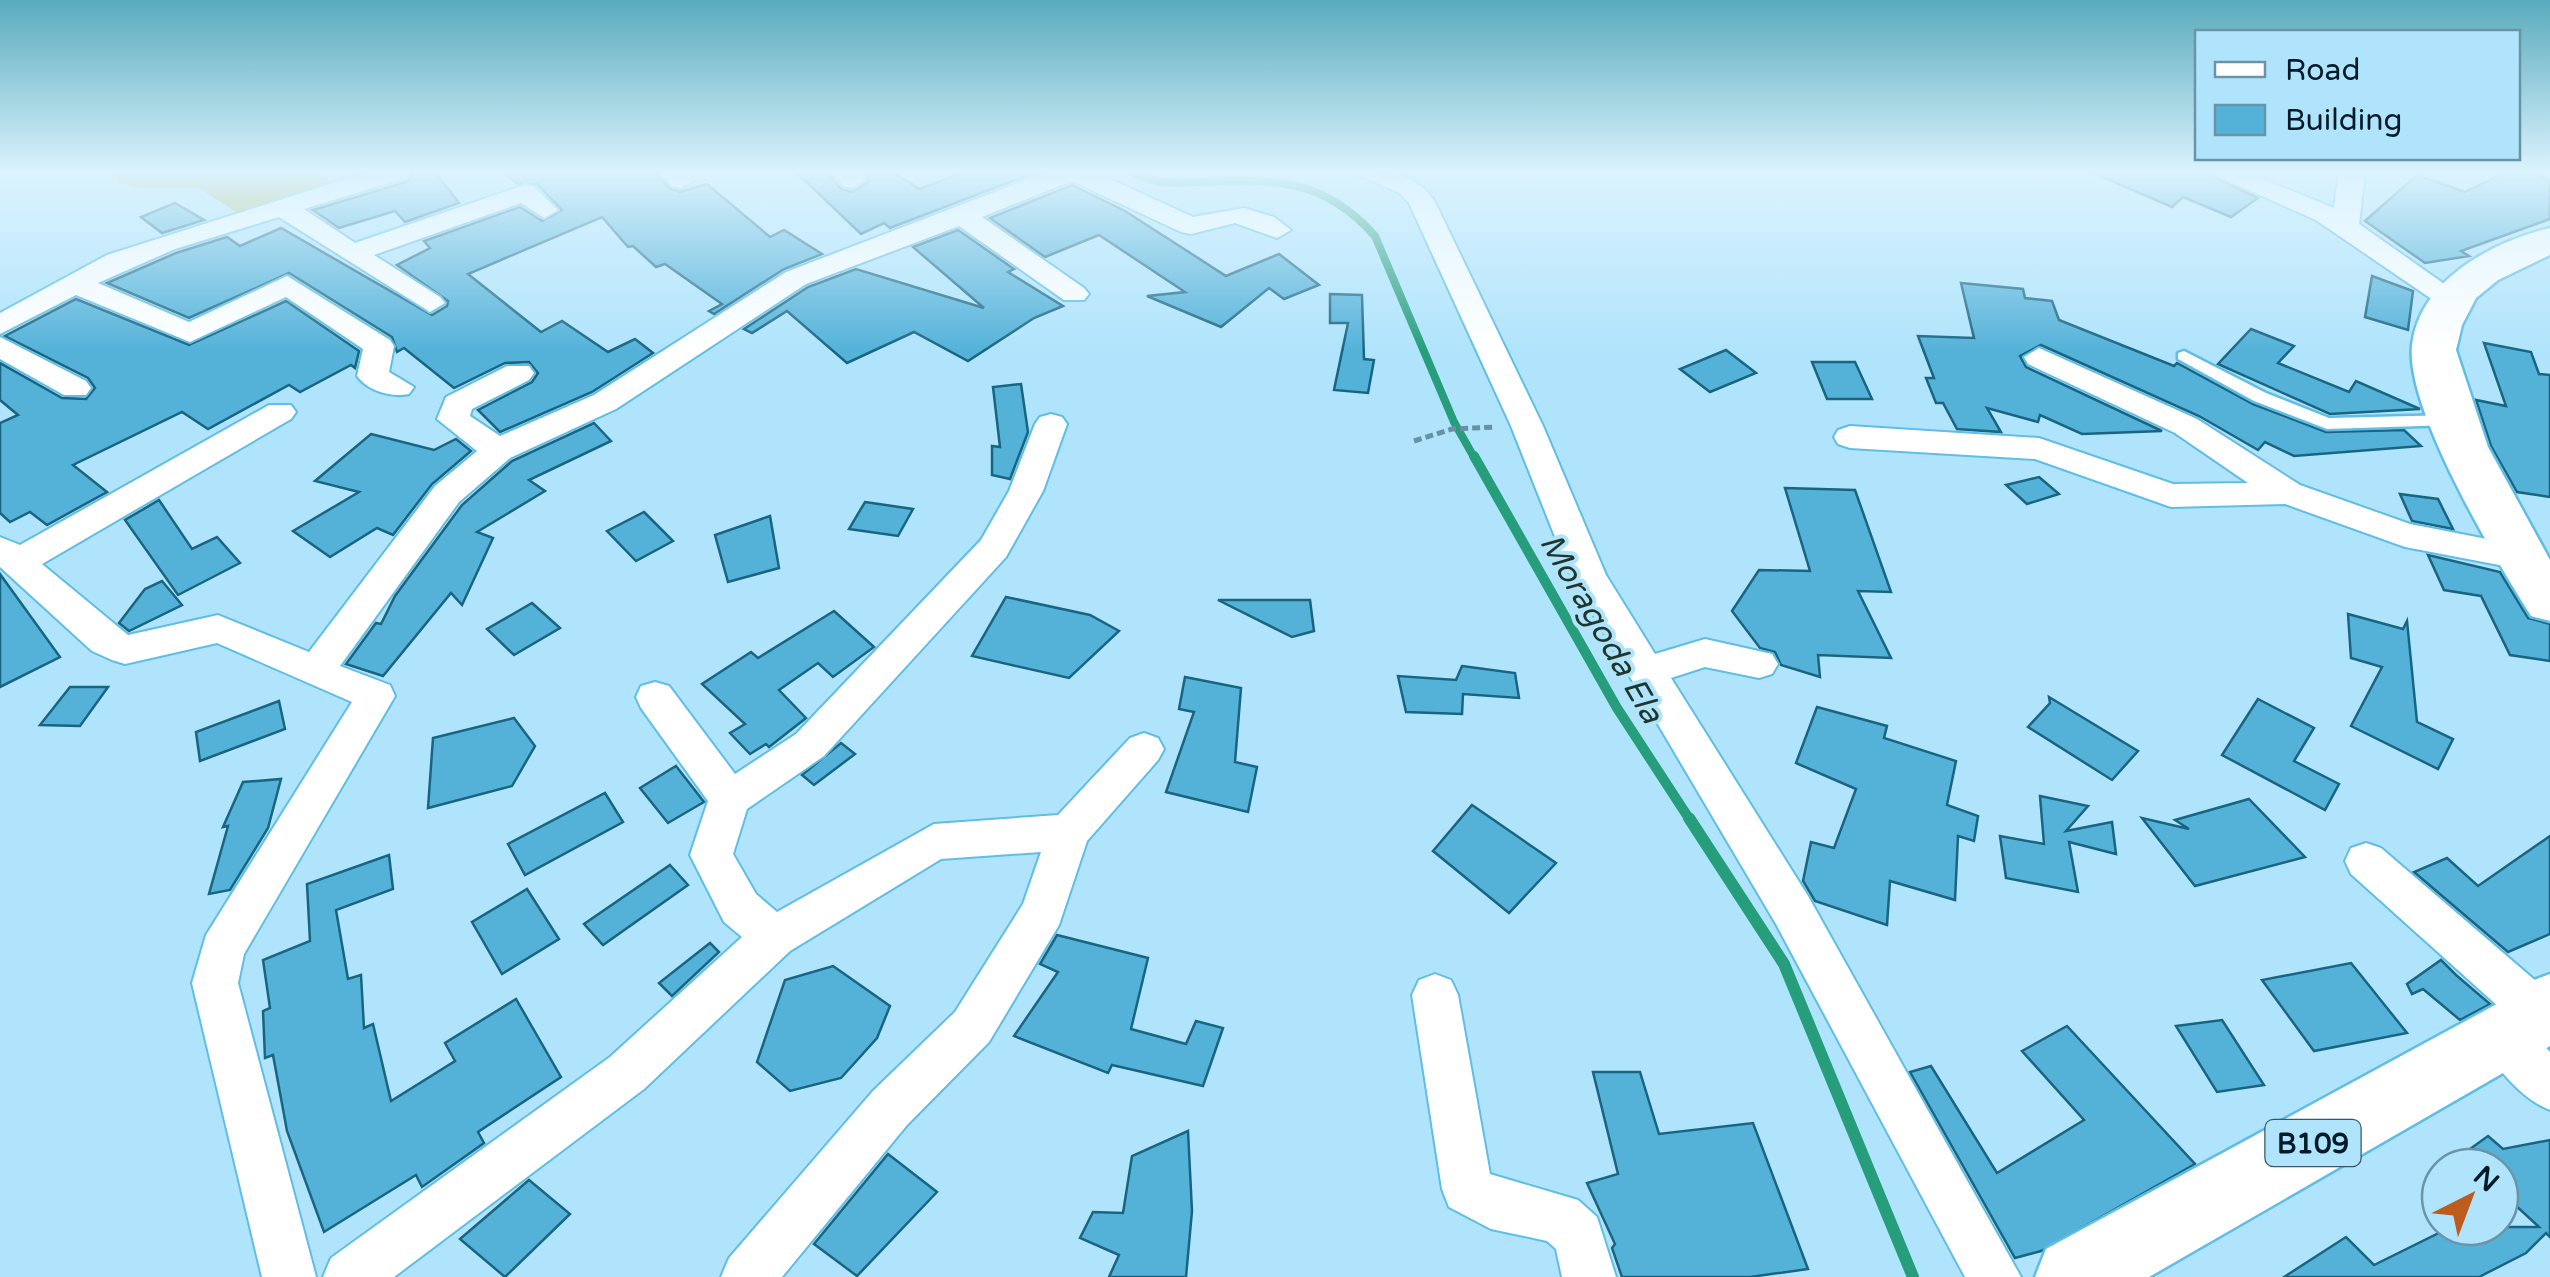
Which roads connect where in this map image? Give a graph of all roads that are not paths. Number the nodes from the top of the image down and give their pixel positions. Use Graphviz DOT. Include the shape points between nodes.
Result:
graph roads {
  1 [pos="203,232"];
  2 [pos="319,232"];
  3 [pos="414,232"];
  4 [pos="918,232"];
  5 [pos="986,232"];
  6 [pos="1435,232"];
  7 [pos="2356,232"];
  8 [pos="2550,240"];
  9 [pos="352,253"];
  10 [pos="75,284"];
  11 [pos="1074,294"];
  12 [pos="2452,300"];
  13 [pos="430,303"];
  14 [pos="0,324"];
  15 [pos="0,346"];
  16 [pos="2184,356"];
  17 [pos="2039,357"];
  18 [pos="518,373"];
  19 [pos="398,387"];
  20 [pos="75,388"];
  21 [pos="280,412"];
  22 [pos="2453,420"];
  23 [pos="1051,424"];
  24 [pos="1850,436"];
  25 [pos="498,450"];
  26 [pos="2288,493"];
  27 [pos="8,555"];
  28 [pos="2520,557"];
  29 [pos="2550,602"];
  30 [pos="1759,664"];
  31 [pos="1646,671"];
  32 [pos="315,672"];
  33 [pos="655,697"];
  34 [pos="1144,749"];
  35 [pos="730,799"];
  36 [pos="1070,832"];
  37 [pos="2366,860"];
  38 [pos="774,937"];
  39 [pos="1435,995"];
  40 [pos="2536,1036"];
  41 [pos="290,1277"];
  42 [pos="350,1277"];
  43 [pos="748,1277"];
  44 [pos="1588,1277"];
  45 [pos="1994,1277"];
  46 [pos="2074,1277"];
  1 -- 10 [label="street"];
  2 -- 9 [label="street"];
  3 -- 9 [label="street"];
  4 -- 25 [label="street" via="796,278 605,402"];
  5 -- 11 [label="street"];
  6 -- 31 [label="street" via="1528,426 1590,577"];
  7 -- 12 [label="street"];
  8 -- 12 [label="main road" via="2488,267"];
  9 -- 13 [label="street"];
  10 -- 14 [label="street"];
  10 -- 19 [label="street" via="190,333 287,285 379,346 373,376"];
  12 -- 22 [label="main road" via="2433,346"];
  15 -- 20 [label="street"];
  16 -- 22 [label="lane" via="2326,424"];
  17 -- 26 [label="street" via="2186,426"];
  18 -- 25 [label="street" via="457,404 453,419"];
  21 -- 27 [label="street"];
  22 -- 28 [label="main road"];
  23 -- 35 [label="street" via="1026,491 994,548 810,746"];
  24 -- 26 [label="street" via="2039,449 2171,496"];
  25 -- 32 [label="street" via="447,494"];
  26 -- 28 [label="street" via="2404,534"];
  27 -- 32 [label="street" via="105,641 125,650 218,629"];
  28 -- 29 [label="main road"];
  30 -- 31 [label="street" via="1706,652"];
  31 -- 45 [label="street" via="1792,910"];
  32 -- 41 [label="street" via="376,696 222,949 215,983"];
  33 -- 35 [label="street"];
  34 -- 36 [label="street"];
  35 -- 38 [label="street" via="710,854 740,908"];
  36 -- 38 [label="street" via="934,842"];
  36 -- 43 [label="street" via="1043,911 972,1027 890,1108"];
  37 -- 40 [label="street"];
  38 -- 42 [label="street" via="627,1073"];
  39 -- 44 [label="street" via="1468,1190 1492,1203 1560,1218 1579,1235"];
  40 -- 46 [label="main road, B109"];
}
